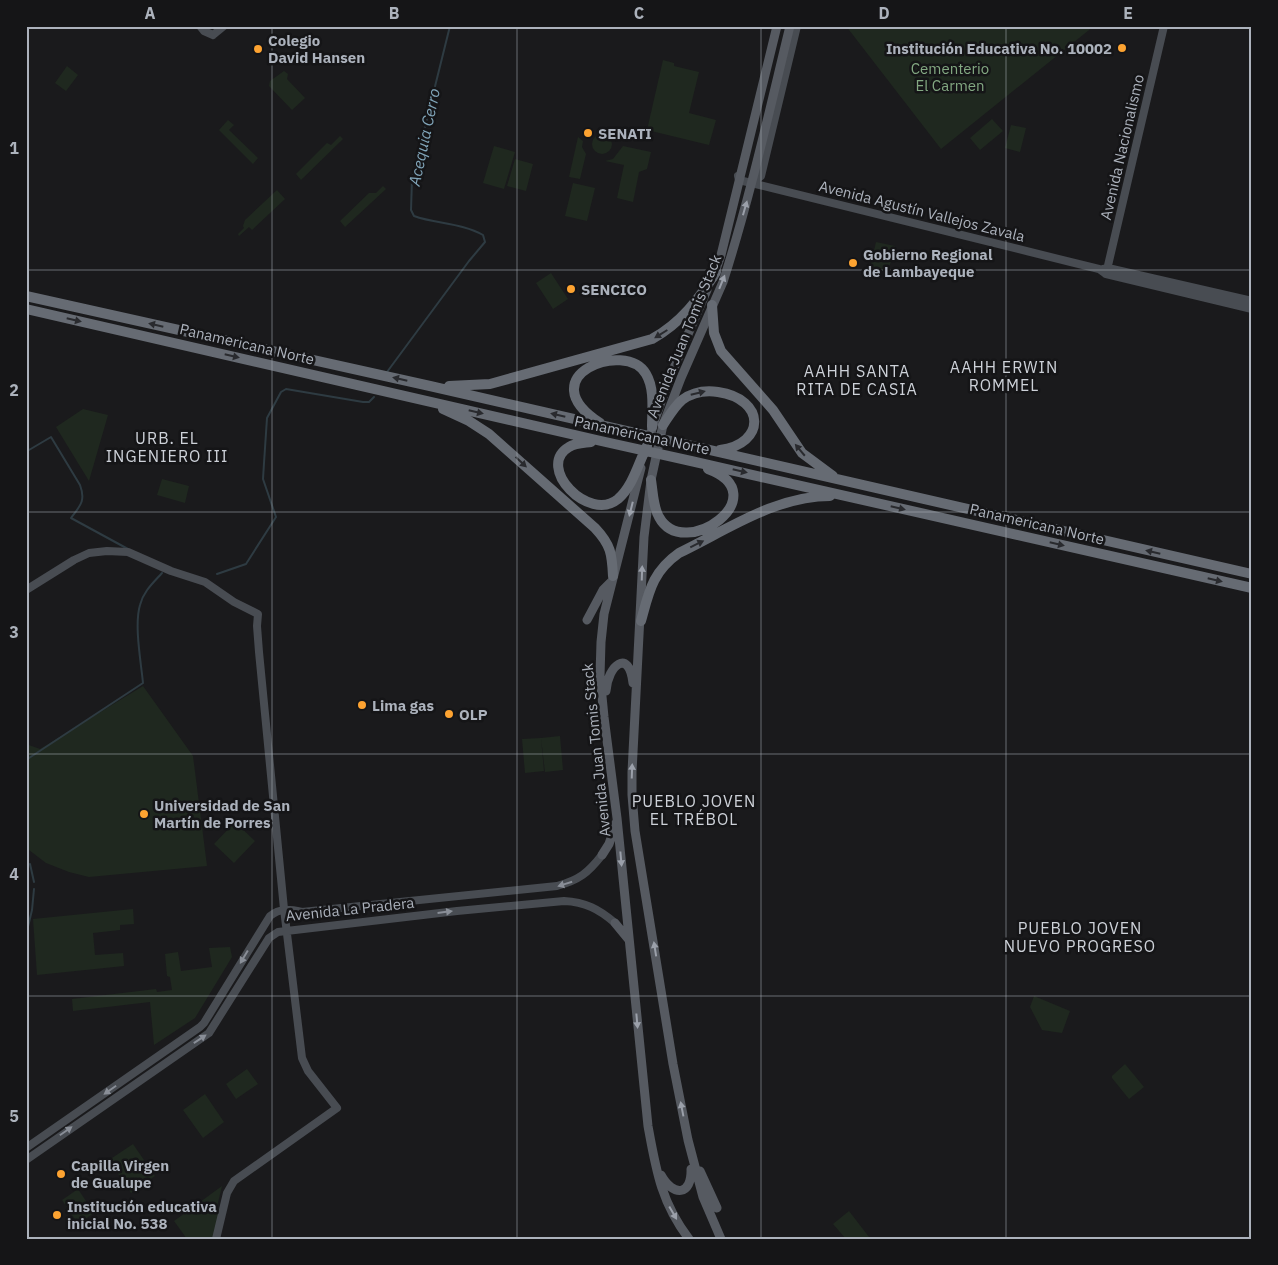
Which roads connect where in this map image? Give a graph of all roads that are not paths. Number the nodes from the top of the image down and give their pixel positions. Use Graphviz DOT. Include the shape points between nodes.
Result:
graph roads {
  1 [pos="224,26"];
  2 [pos="773,26"];
  3 [pos="777,26"];
  4 [pos="790,26"];
  5 [pos="797,26"];
  6 [pos="1164,26"];
  7 [pos="206,27"];
  8 [pos="739,180"];
  9 [pos="752,183"];
  10 [pos="1107,271"];
  11 [pos="716,272"];
  12 [pos="26,296"];
  13 [pos="1252,301"];
  14 [pos="712,305"];
  15 [pos="26,309"];
  16 [pos="1252,309"];
  17 [pos="430,386"];
  18 [pos="421,399"];
  19 [pos="664,425"];
  20 [pos="605,426"];
  21 [pos="652,427"];
  22 [pos="601,442"];
  23 [pos="647,445"];
  24 [pos="712,451"];
  25 [pos="692,461"];
  26 [pos="838,479"];
  27 [pos="650,480"];
  28 [pos="848,496"];
  29 [pos="1252,574"];
  30 [pos="612,579"];
  31 [pos="1252,588"];
  32 [pos="26,590"];
  33 [pos="587,620"];
  34 [pos="640,621"];
  35 [pos="635,705"];
  36 [pos="604,717"];
  37 [pos="617,818"];
  38 [pos="602,855"];
  39 [pos="332,909"];
  40 [pos="284,910"];
  41 [pos="615,923"];
  42 [pos="334,924"];
  43 [pos="264,926"];
  44 [pos="287,930"];
  45 [pos="273,934"];
  46 [pos="630,940"];
  47 [pos="689,1143"];
  48 [pos="26,1148"];
  49 [pos="26,1160"];
  50 [pos="655,1164"];
  51 [pos="716,1208"];
  52 [pos="216,1239"];
  53 [pos="689,1239"];
  54 [pos="721,1239"];
  1 -- 7 [label="street" via="213,35"];
  2 -- 8 [label="street, Avenida Juan Tomis Stack"];
  3 -- 8 [label="main road, Avenida Juan Tomis Stack"];
  4 -- 9 [label="main road, Avenida Juan Tomis Stack"];
  5 -- 9 [label="street, Avenida Juan Tomis Stack" via="761,176"];
  6 -- 10 [label="street, Avenida Nacionalismo"];
  8 -- 9 [label="street, Avenida Agustín Vallejos Zavala"];
  8 -- 11 [label="main road, Avenida Juan Tomis Stack"];
  9 -- 10 [label="street, Avenida Agustín Vallejos Zavala"];
  14 -- 9 [label="main road, Avenida Juan Tomis Stack, one-way" via="723,282"];
  10 -- 13 [label="street, Avenida Agustín Vallejos Zavala"];
  10 -- 16 [label="street, Avenida Agustín Vallejos Zavala"];
  11 -- 17 [label="highway, one-way" via="684,316 652,339 490,384"];
  11 -- 21 [label="main road, Avenida Juan Tomis Stack" via="673,367"];
  17 -- 12 [label="highway, Panamericana Norte, one-way"];
  14 -- 19 [label="main road, Avenida Juan Tomis Stack"];
  26 -- 14 [label="highway, one-way" via="802,453 773,410 724,355 714,333"];
  15 -- 18 [label="highway, Panamericana Norte, one-way"];
  20 -- 17 [label="highway, Panamericana Norte, one-way"];
  18 -- 22 [label="highway, Panamericana Norte, one-way"];
  18 -- 30 [label="highway, one-way" via="489,434 587,520 610,549"];
  19 -- 24 [label="highway, one-way" via="675,407 693,394 713,392 741,399 752,412 753,430 739,444"];
  19 -- 27 [label="main road, Avenida Juan Tomis Stack"];
  20 -- 21 [label="highway" via="581,408 574,385 587,368 618,360 635,363 646,373 651,390"];
  20 -- 24 [label="highway, Panamericana Norte"];
  21 -- 23 [label="main road, Avenida Juan Tomis Stack"];
  22 -- 23 [label="highway" via="567,447 558,466 562,479 573,492 597,505 612,504 625,492"];
  22 -- 25 [label="highway, Panamericana Norte"];
  23 -- 30 [label="main road, Avenida Juan Tomis Stack, one-way"];
  24 -- 26 [label="highway, Panamericana Norte"];
  25 -- 27 [label="highway" via="722,476 734,493 730,509 712,525 689,533 670,529 655,508"];
  25 -- 28 [label="highway, Panamericana Norte, one-way"];
  29 -- 26 [label="highway, Panamericana Norte, one-way"];
  34 -- 27 [label="main road, Avenida Juan Tomis Stack, one-way"];
  28 -- 31 [label="highway, Panamericana Norte, one-way"];
  34 -- 28 [label="highway, one-way" via="654,578 679,553 778,505 806,497"];
  30 -- 33 [label="main road"];
  30 -- 36 [label="main road, Avenida Juan Tomis Stack" via="601,642"];
  32 -- 40 [label="street" via="89,553 128,552 205,582 258,614"];
  34 -- 35 [label="main road, Avenida Juan Tomis Stack"];
  35 -- 36 [label="main road" via="630,670 619,664 611,669 608,676"];
  47 -- 35 [label="main road, Avenida Juan Tomis Stack, one-way" via="635,831 632,795"];
  36 -- 37 [label="main road, Avenida Juan Tomis Stack"];
  37 -- 38 [label="main road"];
  37 -- 46 [label="main road, Avenida Juan Tomis Stack, one-way"];
  38 -- 39 [label="street, Avenida La Pradera, one-way" via="585,875 557,886"];
  39 -- 40 [label="street, Avenida La Pradera"];
  39 -- 42 [label="street"];
  40 -- 43 [label="street, Avenida La Pradera" via="275,912"];
  40 -- 44 [label="street"];
  42 -- 41 [label="street, Avenida La Pradera, one-way" via="564,901 586,904"];
  41 -- 46 [label="main road"];
  42 -- 44 [label="street, Avenida La Pradera"];
  43 -- 45 [label="street"];
  43 -- 48 [label="street, Avenida La Pradera, one-way" via="200,1027"];
  44 -- 45 [label="street, Avenida La Pradera"];
  44 -- 52 [label="street" via="302,1058 308,1071 337,1108 234,1181"];
  49 -- 45 [label="street, Avenida La Pradera, one-way" via="209,1033"];
  46 -- 50 [label="main road, Avenida Juan Tomis Stack, one-way" via="643,1084"];
  47 -- 50 [label="main road" via="692,1175 689,1186 684,1190 669,1187"];
  47 -- 51 [label="main road"];
  47 -- 54 [label="main road, Avenida Juan Tomis Stack" via="703,1197"];
  50 -- 53 [label="main road, Avenida Juan Tomis Stack, one-way" via="665,1200"];
}
